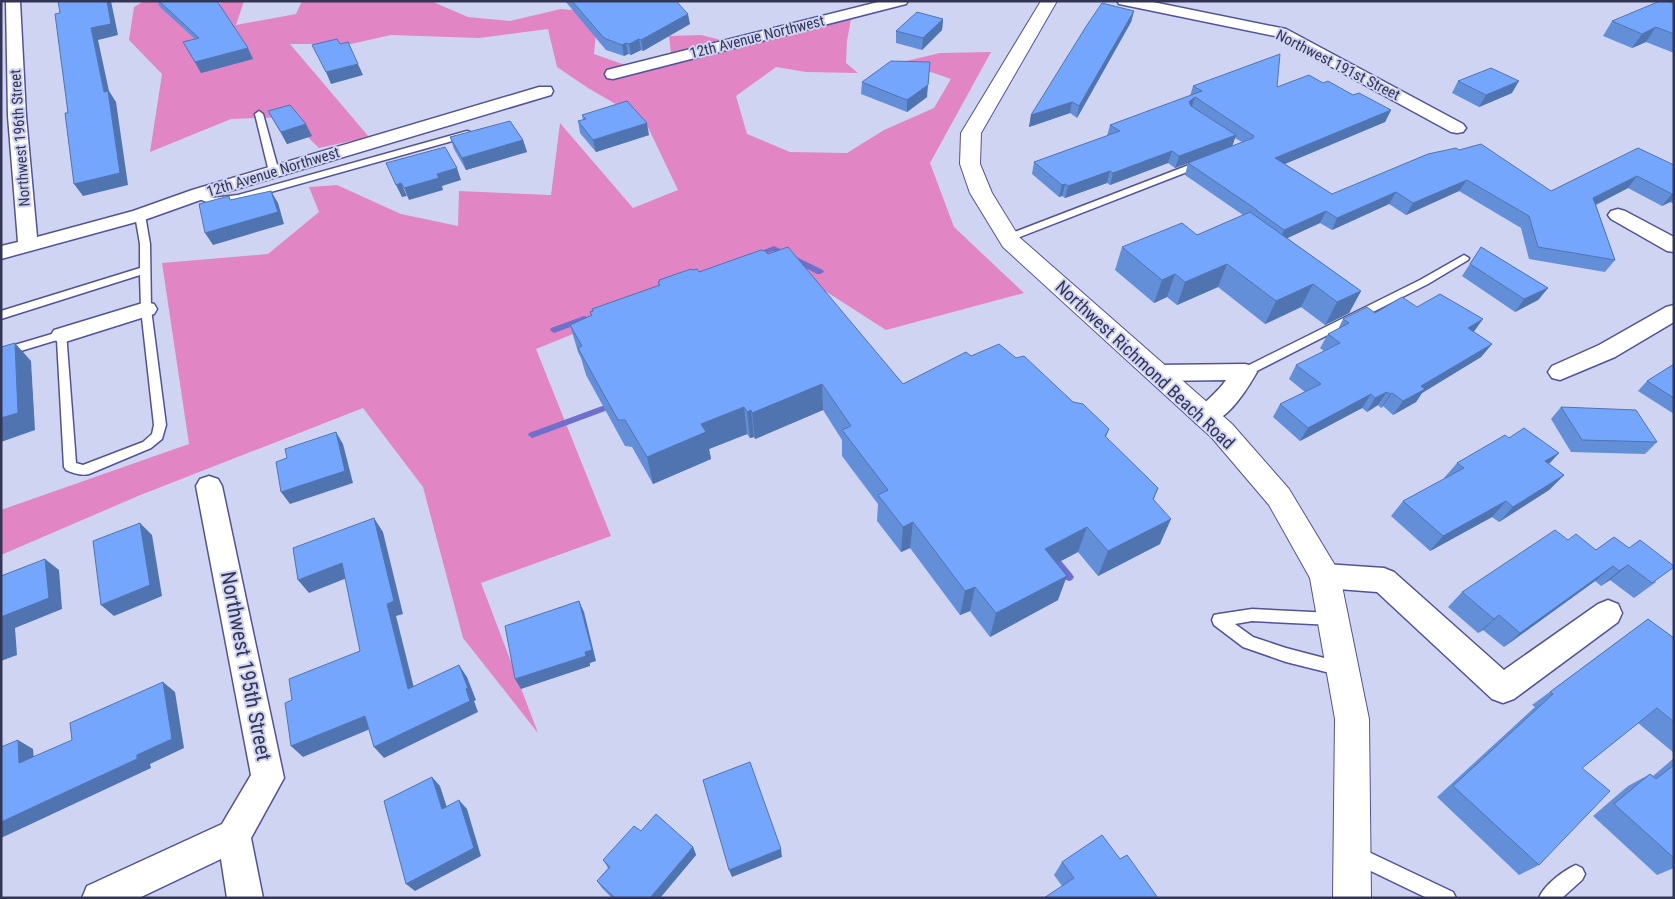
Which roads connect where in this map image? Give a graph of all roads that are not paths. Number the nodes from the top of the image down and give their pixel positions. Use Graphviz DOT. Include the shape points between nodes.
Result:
graph roads {
  1 [pos="13,1"];
  2 [pos="901,1"];
  3 [pos="1050,1"];
  4 [pos="1124,1"];
  5 [pos="1190,8"];
  6 [pos="613,74"];
  7 [pos="545,90"];
  8 [pos="259,114"];
  9 [pos="9,118"];
  10 [pos="1458,128"];
  11 [pos="474,132"];
  12 [pos="1207,161"];
  13 [pos="274,172"];
  14 [pos="199,194"];
  15 [pos="140,215"];
  16 [pos="1618,215"];
  17 [pos="1008,238"];
  18 [pos="28,246"];
  19 [pos="1674,246"];
  20 [pos="1,253"];
  21 [pos="1464,258"];
  22 [pos="144,270"];
  23 [pos="146,309"];
  24 [pos="1674,312"];
  25 [pos="1,315"];
  26 [pos="62,335"];
  27 [pos="1,353"];
  28 [pos="1245,372"];
  29 [pos="1560,372"];
  30 [pos="1157,373"];
  31 [pos="1205,416"];
  32 [pos="209,486"];
  33 [pos="1325,576"];
  34 [pos="1608,613"];
  35 [pos="1333,619"];
  36 [pos="1342,670"];
  37 [pos="234,836"];
  38 [pos="1352,853"];
  39 [pos="1576,874"];
  40 [pos="99,898"];
  41 [pos="245,898"];
  42 [pos="1352,898"];
  43 [pos="1447,898"];
  44 [pos="1548,898"];
  1 -- 9 [label="street, Northwest 196th Street"];
  2 -- 6 [label="street, 12th Avenue Northwest"];
  3 -- 17 [label="main road, Northwest Richmond Beach Road" via="971,133 970,164 981,193"];
  4 -- 5 [label="street, Northwest 191st Street"];
  5 -- 10 [label="street, Northwest 191st Street" via="1280,32"];
  7 -- 13 [label="street, 12th Avenue Northwest"];
  8 -- 13 [label="lane"];
  9 -- 18 [label="street, Northwest 196th Street"];
  11 -- 14 [label="lane" via="239,198 207,202"];
  12 -- 17 [label="lane"];
  13 -- 14 [label="street, 12th Avenue Northwest"];
  14 -- 15 [label="street, 12th Avenue Northwest"];
  15 -- 18 [label="street, 12th Avenue Northwest"];
  15 -- 22 [label="lane"];
  16 -- 19 [label="street"];
  17 -- 30 [label="main road, Northwest Richmond Beach Road"];
  18 -- 20 [label="street, 12th Avenue Northwest"];
  21 -- 28 [label="lane" via="1424,282"];
  22 -- 23 [label="lane"];
  22 -- 25 [label="lane"];
  23 -- 26 [label="street"];
  23 -- 26 [label="lane" via="160,425 158,436 147,445 84,470 70,467"];
  24 -- 29 [label="street" via="1607,351"];
  26 -- 27 [label="lane"];
  28 -- 30 [label="street"];
  28 -- 31 [label="street" via="1226,399"];
  30 -- 31 [label="main road, Northwest Richmond Beach Road"];
  31 -- 33 [label="main road, Northwest Richmond Beach Road" via="1279,497"];
  32 -- 37 [label="street, Northwest 195th Street" via="268,778"];
  33 -- 34 [label="street" via="1384,580 1503,689"];
  33 -- 35 [label="main road, Northwest Richmond Beach Road"];
  35 -- 36 [label="main road, Northwest Richmond Beach Road"];
  35 -- 36 [label="lane" via="1252,615 1219,620 1248,642"];
  36 -- 38 [label="main road, Northwest Richmond Beach Road" via="1352,719"];
  37 -- 40 [label="street"];
  37 -- 41 [label="street"];
  38 -- 42 [label="main road, Northwest Richmond Beach Road"];
  38 -- 43 [label="lane"];
  39 -- 44 [label="lane"];
}
